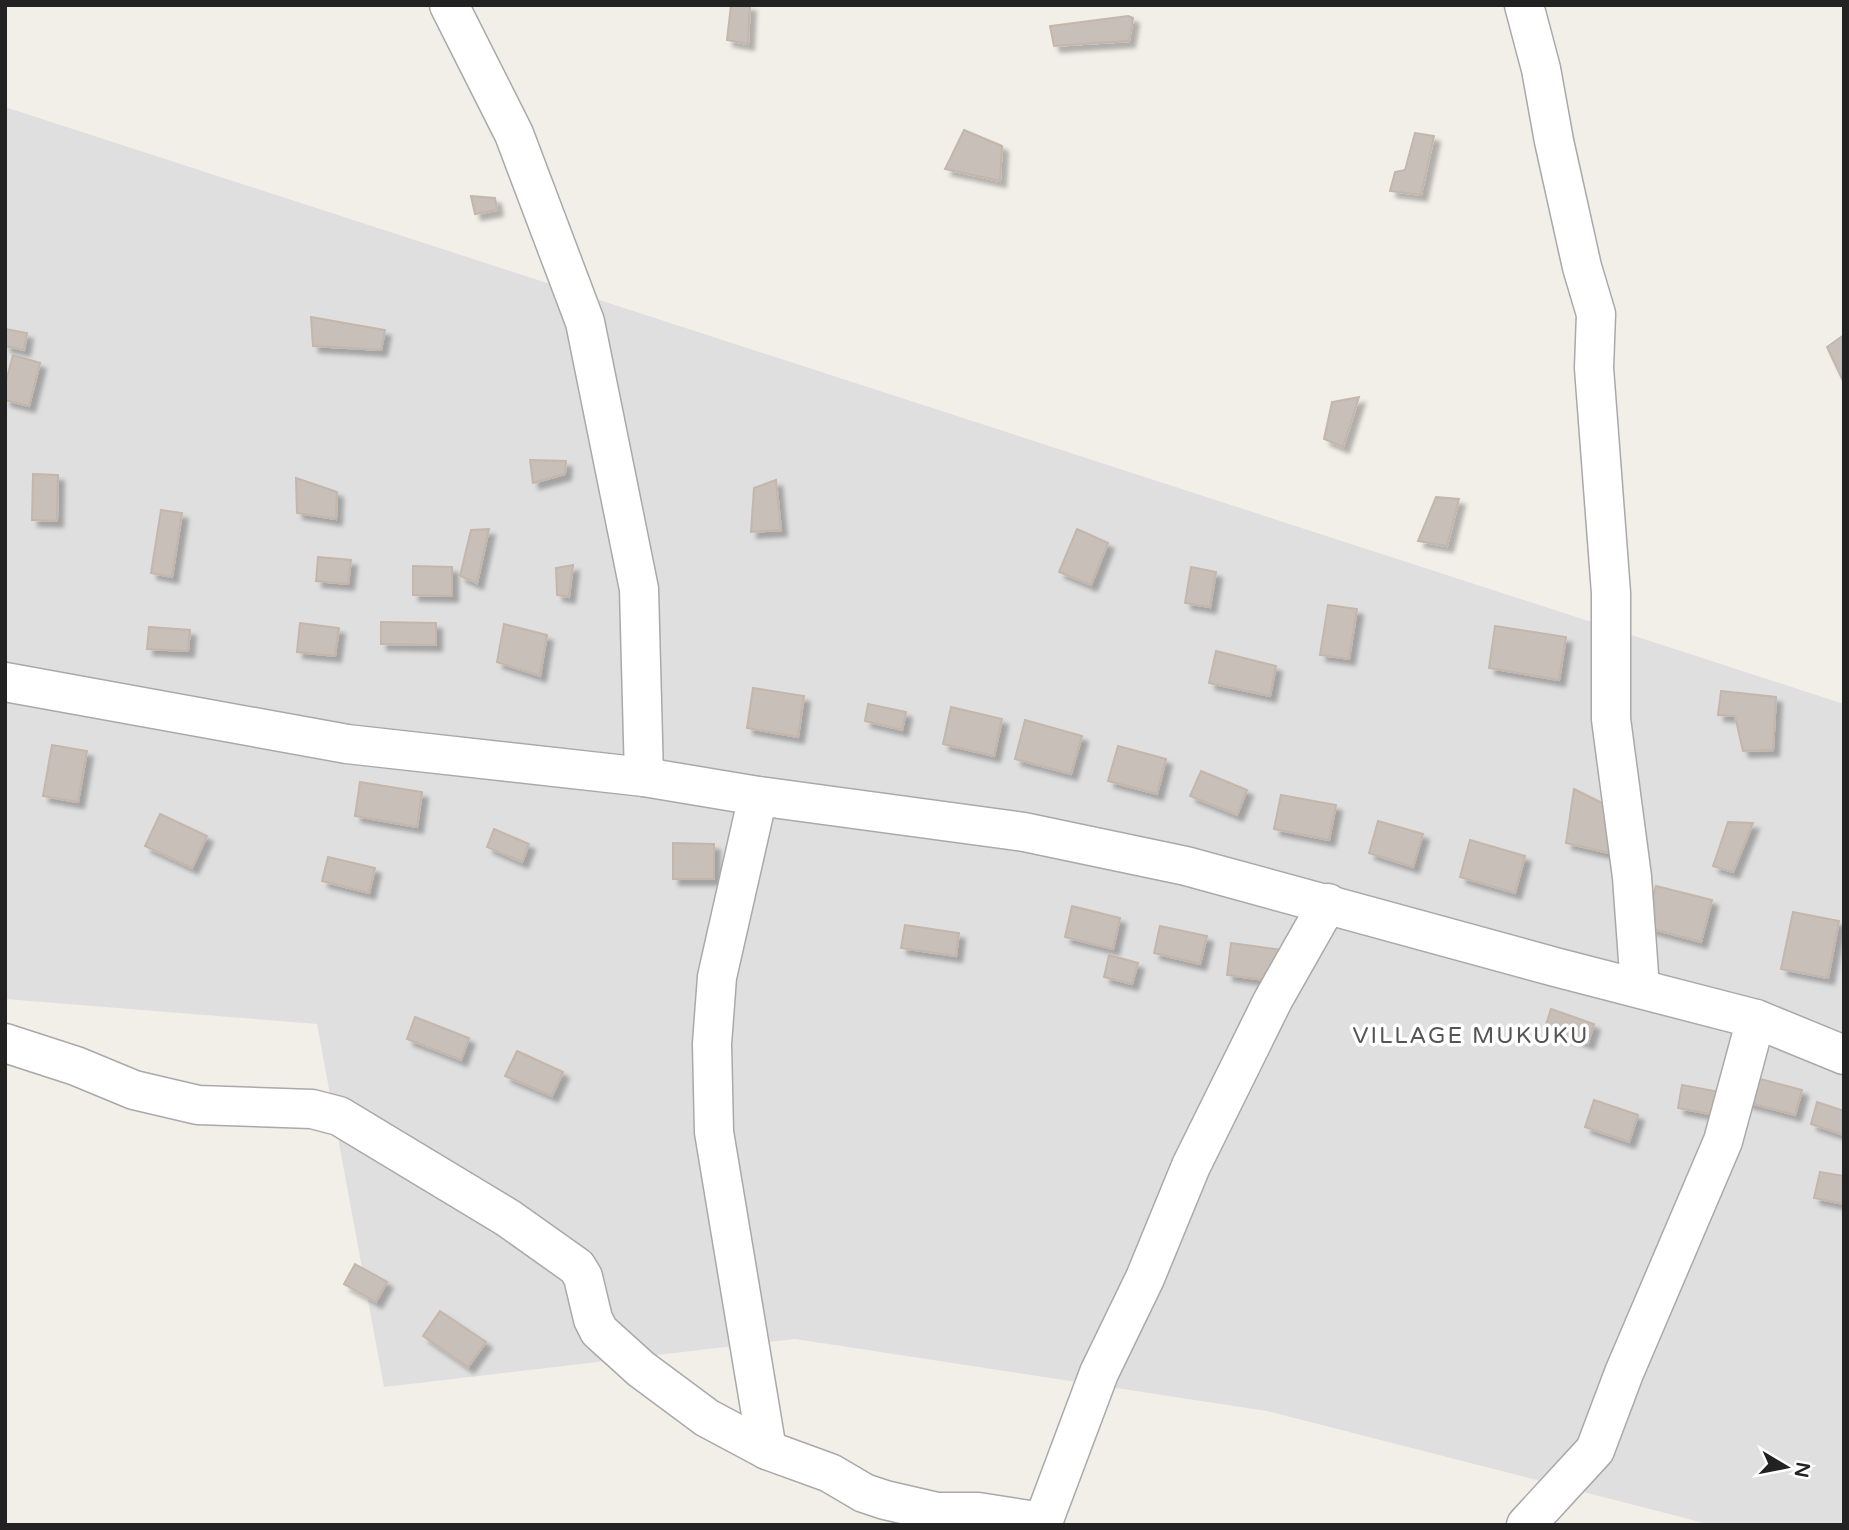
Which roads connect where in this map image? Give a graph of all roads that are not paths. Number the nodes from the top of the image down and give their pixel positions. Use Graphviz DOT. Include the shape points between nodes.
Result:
graph roads {
  1 [pos="450,5"];
  2 [pos="1524,5"];
  3 [pos="5,682"];
  4 [pos="644,777"];
  5 [pos="758,796"];
  6 [pos="1328,903"];
  7 [pos="1640,988"];
  8 [pos="1756,1018"];
  9 [pos="5,1043"];
  10 [pos="1844,1055"];
  11 [pos="766,1450"];
  12 [pos="1042,1524"];
  13 [pos="1526,1525"];
  1 -- 4 [label="street" via="514,134 585,322 639,589"];
  2 -- 7 [label="street" via="1596,314 1594,368 1611,593 1611,719 1632,877"];
  3 -- 4 [label="street" via="347,744"];
  4 -- 5 [label="street"];
  5 -- 6 [label="street" via="1024,832 1186,866"];
  5 -- 11 [label="street" via="717,976 713,1132"];
  6 -- 7 [label="street"];
  6 -- 12 [label="street" via="1273,1000 1191,1166 1099,1373"];
  7 -- 8 [label="street"];
  8 -- 10 [label="street"];
  8 -- 13 [label="street" via="1723,1141 1595,1450"];
  9 -- 11 [label="street" via="134,1090 198,1105 312,1109 339,1116 508,1218 577,1267 599,1331 707,1418"];
  11 -- 12 [label="street" via="830,1473 885,1500 937,1512 978,1512"];
}
